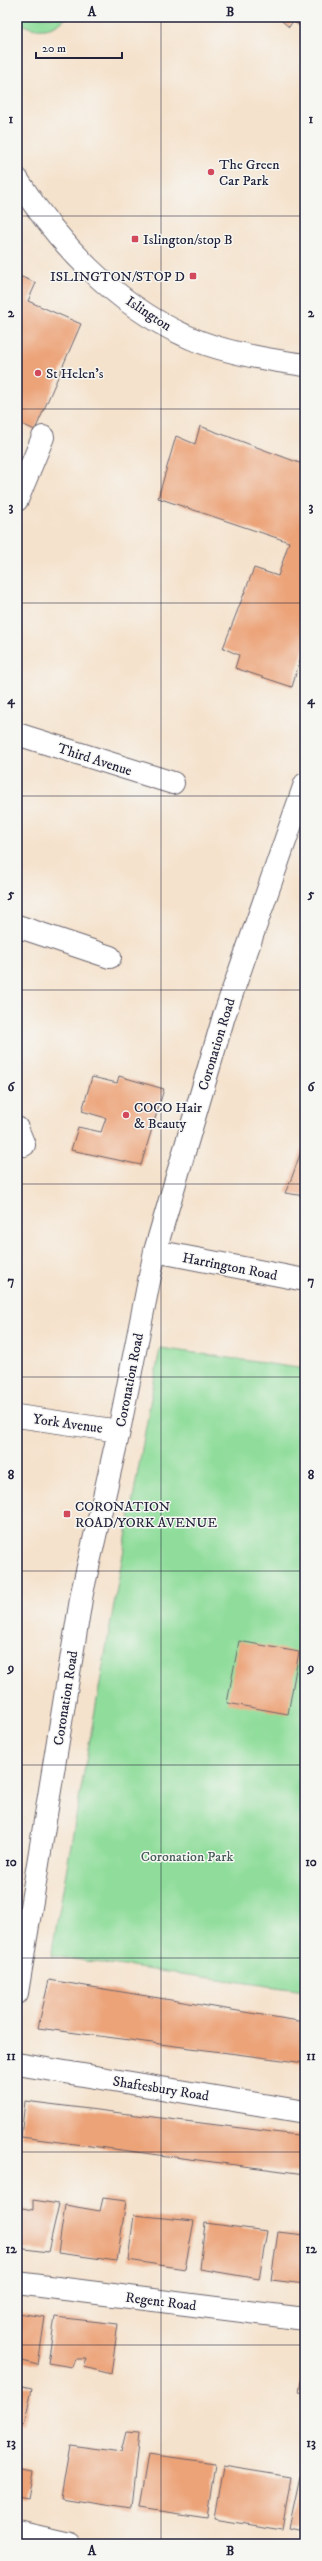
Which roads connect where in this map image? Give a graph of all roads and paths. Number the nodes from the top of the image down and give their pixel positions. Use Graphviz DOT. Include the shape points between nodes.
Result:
graph roads {
  1 [pos="17,180"];
  2 [pos="305,366"];
  3 [pos="43,437"];
  4 [pos="17,500"];
  5 [pos="17,734"];
  6 [pos="173,784"];
  7 [pos="305,784"];
  8 [pos="17,926"];
  9 [pos="110,957"];
  10 [pos="155,1252"];
  11 [pos="305,1280"];
  12 [pos="17,1416"];
  13 [pos="119,1431"];
  14 [pos="17,1993"];
  15 [pos="17,2064"];
  16 [pos="305,2112"];
  17 [pos="17,2284"];
  18 [pos="305,2319"];
  19 [pos="17,2532"];
  20 [pos="70,2544"];
  1 -- 2 [label="street, Islington" via="50,227 85,264 127,300 155,319 185,336 254,357"];
  3 -- 4 [label="street"];
  5 -- 6 [label="street, Third Avenue"];
  7 -- 10 [label="street, Coronation Road" via="224,1016"];
  8 -- 9 [label="street"];
  10 -- 11 [label="street, Harrington Road"];
  10 -- 13 [label="street, Coronation Road"];
  12 -- 13 [label="street, York Avenue"];
  13 -- 14 [label="street, Coronation Road" via="82,1593"];
  15 -- 16 [label="street, Shaftesbury Road"];
  17 -- 18 [label="street, Regent Road"];
  19 -- 20 [label="street"];
}
